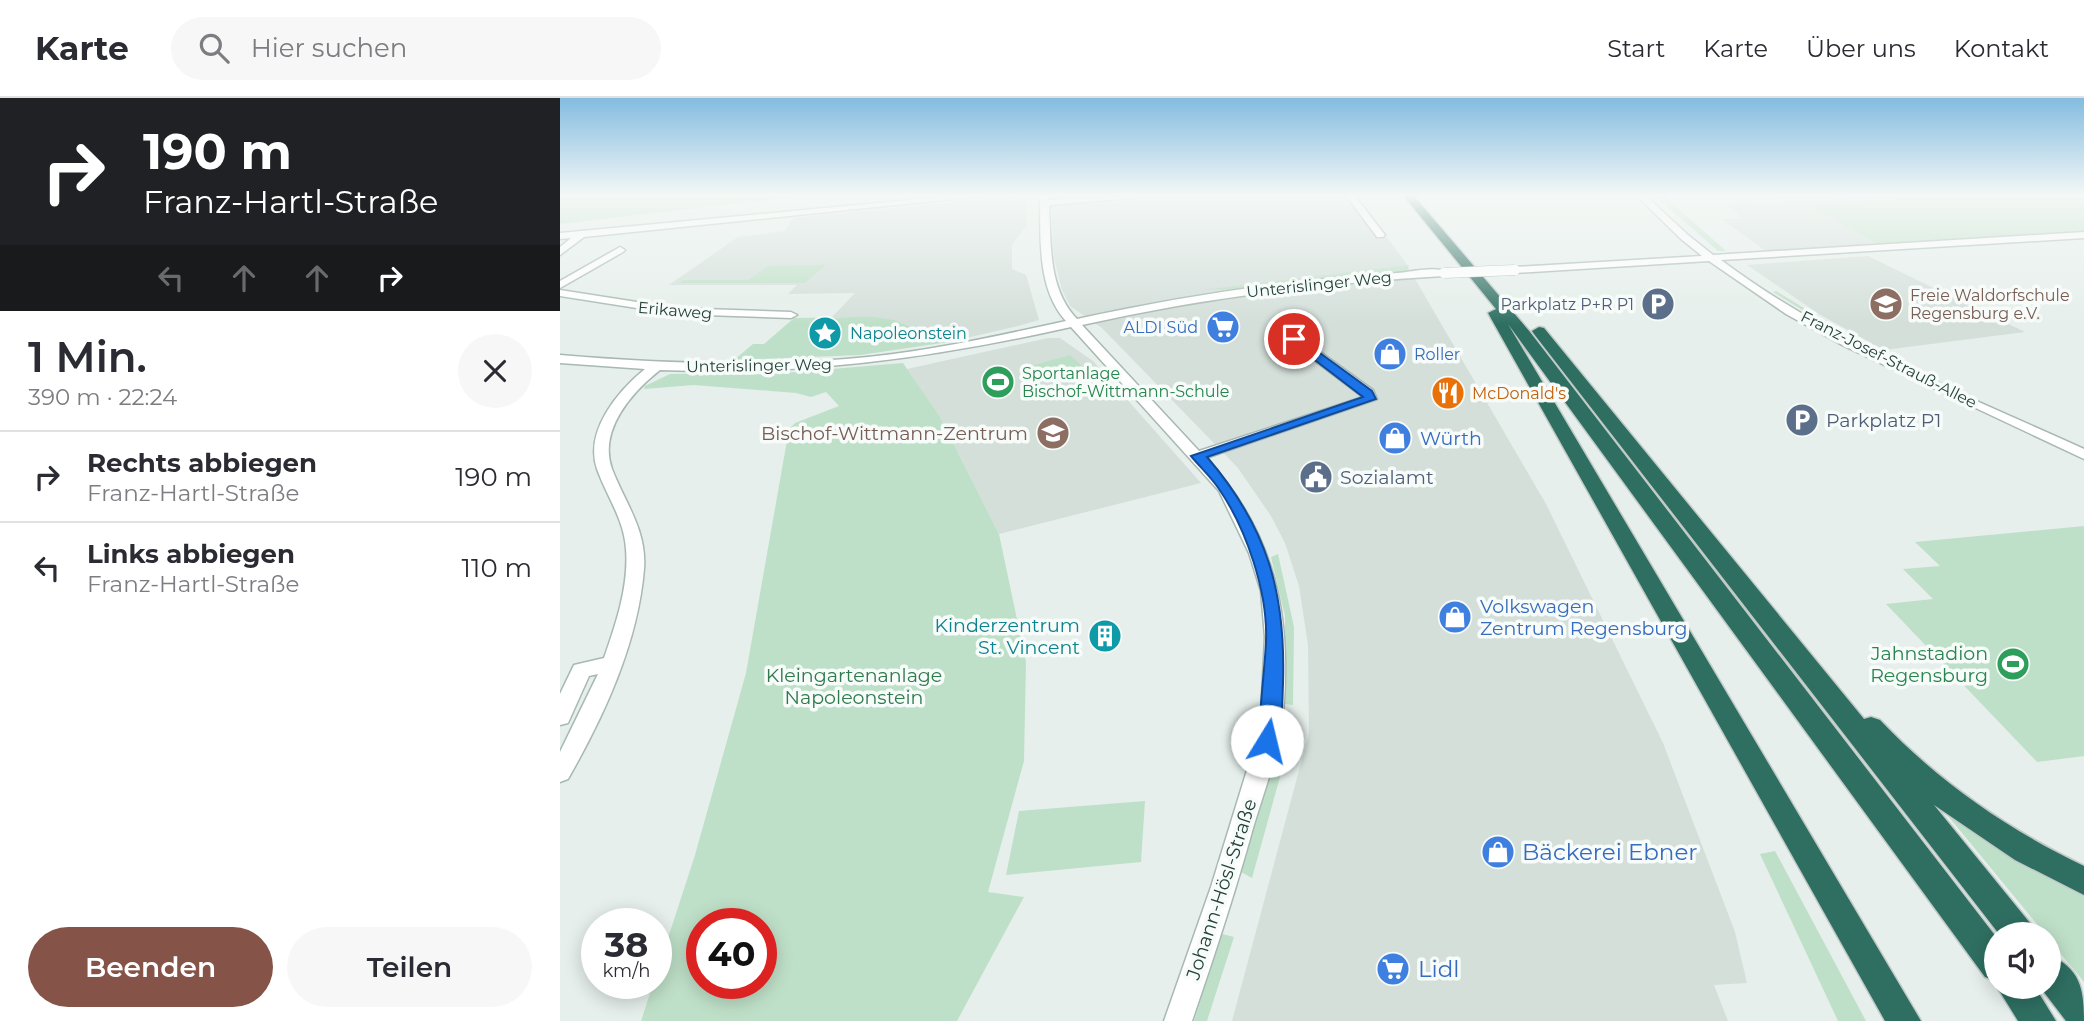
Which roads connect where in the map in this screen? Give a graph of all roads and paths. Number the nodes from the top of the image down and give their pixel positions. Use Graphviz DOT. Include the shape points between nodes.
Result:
graph roads {
  1 [pos="576,238"];
  2 [pos="1046,238"];
  3 [pos="1445,238"];
  4 [pos="1460,238"];
  5 [pos="1684,238"];
  6 [pos="2038,238"];
  7 [pos="620,250"];
  8 [pos="560,253"];
  9 [pos="1712,260"];
  10 [pos="1482,282"];
  11 [pos="560,285"];
  12 [pos="560,293"];
  13 [pos="791,315"];
  14 [pos="1072,324"];
  15 [pos="1290,336"];
  16 [pos="560,359"];
  17 [pos="657,366"];
  18 [pos="2084,454"];
  19 [pos="1198,456"];
  20 [pos="1673,498"];
  21 [pos="611,664"];
  22 [pos="560,717"];
  23 [pos="587,718"];
  24 [pos="560,724"];
  25 [pos="560,772"];
  26 [pos="2084,881"];
  27 [pos="2009,922"];
  28 [pos="1984,948"];
  29 [pos="2061,987"];
  30 [pos="2023,999"];
  31 [pos="2084,1016"];
  32 [pos="1178,1021"];
  33 [pos="1903,1021"];
  34 [pos="2039,1021"];
  1 -- 8 [label="street"];
  2 -- 14 [label="street, Johann-Hösl-Straße" via="1048,273"];
  3 -- 10 [label="highway"];
  4 -- 20 [label="highway"];
  5 -- 9 [label="street, Franz-Josef-Strauß-Allee"];
  6 -- 9 [label="street, Unterislinger Weg"];
  7 -- 11 [label="street"];
  9 -- 14 [label="street, Unterislinger Weg, bridge" via="1342,280 1226,293"];
  9 -- 18 [label="street, Franz-Josef-Strauß-Allee" via="1833,334"];
  10 -- 28 [label="highway"];
  10 -- 33 [label="highway" via="1521,362"];
  12 -- 13 [label="street, Erikaweg" via="663,310"];
  14 -- 17 [label="street, Unterislinger Weg" via="857,362"];
  14 -- 19 [label="street, Johann-Hösl-Straße"];
  15 -- 19 [label="street" via="1370,399"];
  16 -- 17 [label="street, Unterislinger Weg"];
  17 -- 21 [label="street" via="619,405 601,450 603,466 633,530 635,567"];
  19 -- 32 [label="street, Johann-Hösl-Straße" via="1226,488 1263,566 1273,610 1275,672 1267,741"];
  20 -- 26 [label="highway" via="1884,742 1921,778 2006,841"];
  20 -- 27 [label="highway"];
  21 -- 22 [label="street" via="581,670"];
  21 -- 23 [label="street"];
  23 -- 24 [label="street"];
  23 -- 25 [label="street"];
  29 -- 31 [label="highway"];
  30 -- 34 [label="highway"];
}
